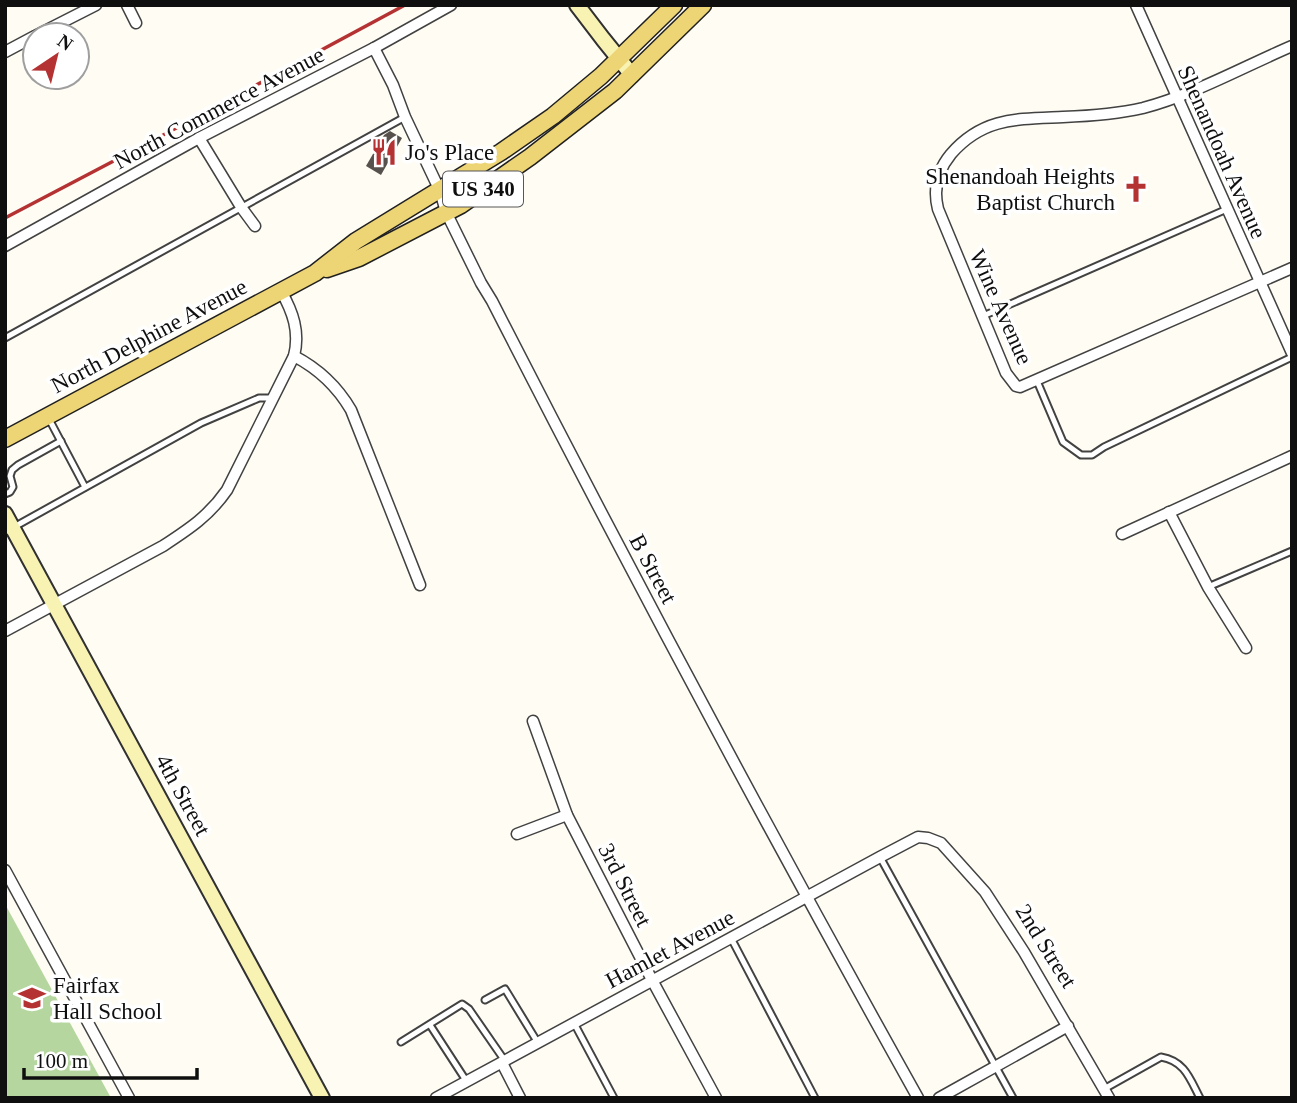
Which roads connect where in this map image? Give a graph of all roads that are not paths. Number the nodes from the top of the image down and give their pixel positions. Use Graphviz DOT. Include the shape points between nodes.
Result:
graph roads {
  1 [pos="96,5"];
  2 [pos="127,5"];
  3 [pos="451,5"];
  4 [pos="577,5"];
  5 [pos="674,5"];
  6 [pos="703,5"];
  7 [pos="1138,6"];
  8 [pos="65,21"];
  9 [pos="136,23"];
  10 [pos="21,44"];
  11 [pos="1292,46"];
  12 [pos="374,48"];
  13 [pos="5,52"];
  14 [pos="619,59"];
  15 [pos="632,75"];
  16 [pos="1177,96"];
  17 [pos="405,117"];
  18 [pos="200,138"];
  19 [pos="440,191"];
  20 [pos="241,207"];
  21 [pos="1227,209"];
  22 [pos="446,212"];
  23 [pos="255,226"];
  24 [pos="5,246"];
  25 [pos="1292,268"];
  26 [pos="315,273"];
  27 [pos="1260,283"];
  28 [pos="281,291"];
  29 [pos="983,316"];
  30 [pos="5,338"];
  31 [pos="1289,338"];
  32 [pos="1292,355"];
  33 [pos="294,356"];
  34 [pos="1037,381"];
  35 [pos="273,398"];
  36 [pos="48,416"];
  37 [pos="5,439"];
  38 [pos="61,441"];
  39 [pos="1292,456"];
  40 [pos="85,487"];
  41 [pos="5,495"];
  42 [pos="1169,512"];
  43 [pos="5,514"];
  44 [pos="9,530"];
  45 [pos="1122,534"];
  46 [pos="1292,551"];
  47 [pos="420,585"];
  48 [pos="1208,587"];
  49 [pos="54,605"];
  50 [pos="5,631"];
  51 [pos="1246,648"];
  52 [pos="533,721"];
  53 [pos="567,815"];
  54 [pos="517,834"];
  55 [pos="923,836"];
  56 [pos="880,857"];
  57 [pos="5,870"];
  58 [pos="806,897"];
  59 [pos="731,938"];
  60 [pos="652,980"];
  61 [pos="485,1000"];
  62 [pos="574,1023"];
  63 [pos="430,1025"];
  64 [pos="1068,1026"];
  65 [pos="401,1042"];
  66 [pos="538,1043"];
  67 [pos="504,1062"];
  68 [pos="996,1065"];
  69 [pos="467,1082"];
  70 [pos="1107,1093"];
  71 [pos="129,1098"];
  72 [pos="322,1098"];
  73 [pos="436,1098"];
  74 [pos="520,1098"];
  75 [pos="614,1098"];
  76 [pos="716,1098"];
  77 [pos="815,1098"];
  78 [pos="918,1098"];
  79 [pos="939,1098"];
  80 [pos="1013,1098"];
  81 [pos="1200,1098"];
  1 -- 8 [label="street"];
  2 -- 9 [label="street"];
  3 -- 12 [label="street, North Commerce Avenue"];
  4 -- 14 [label="street"];
  5 -- 14 [label="main road, North Delphine Avenue / US 340"];
  6 -- 15 [label="main road, North Delphine Avenue / US 340"];
  7 -- 16 [label="street, Shenandoah Avenue"];
  10 -- 13 [label="street"];
  11 -- 16 [label="street, Wine Avenue"];
  12 -- 17 [label="street, B Street"];
  12 -- 18 [label="street, North Commerce Avenue"];
  14 -- 15 [label="street"];
  14 -- 19 [label="main road, North Delphine Avenue / US 340" via="553,116"];
  15 -- 22 [label="main road, North Delphine Avenue / US 340" via="575,124"];
  16 -- 21 [label="street, Shenandoah Avenue"];
  16 -- 29 [label="street, Wine Avenue" via="1124,112 1019,118 983,129 952,152 938,174 935,198"];
  17 -- 19 [label="street, B Street"];
  17 -- 20 [label="lane"];
  18 -- 20 [label="street"];
  18 -- 24 [label="street, North Commerce Avenue"];
  19 -- 22 [label="street, B Street"];
  19 -- 26 [label="main road, North Delphine Avenue / US 340" via="356,241"];
  20 -- 23 [label="street"];
  20 -- 30 [label="lane"];
  21 -- 27 [label="street, Shenandoah Avenue"];
  21 -- 29 [label="lane"];
  22 -- 26 [label="main road, North Delphine Avenue / US 340" via="359,258"];
  22 -- 58 [label="street, B Street"];
  25 -- 27 [label="street"];
  26 -- 28 [label="main road, North Delphine Avenue / US 340"];
  27 -- 31 [label="street, Shenandoah Avenue"];
  27 -- 34 [label="street"];
  28 -- 33 [label="street" via="297,333"];
  28 -- 36 [label="main road, North Delphine Avenue / US 340"];
  29 -- 34 [label="street, Wine Avenue" via="1006,373 1016,386"];
  31 -- 32 [label="street, Shenandoah Avenue"];
  32 -- 34 [label="lane" via="1092,455 1081,455 1063,442"];
  33 -- 35 [label="street"];
  33 -- 47 [label="street" via="330,381 351,410"];
  35 -- 40 [label="lane" via="259,398 201,423"];
  35 -- 49 [label="street" via="227,490 209,513 163,546"];
  36 -- 37 [label="main road, North Delphine Avenue / US 340"];
  36 -- 38 [label="lane"];
  38 -- 40 [label="lane"];
  38 -- 41 [label="lane" via="12,470 13,487"];
  39 -- 42 [label="street"];
  40 -- 44 [label="lane"];
  42 -- 45 [label="street"];
  42 -- 48 [label="street"];
  43 -- 44 [label="street, 4th Street"];
  44 -- 49 [label="street, 4th Street"];
  46 -- 48 [label="lane"];
  48 -- 51 [label="street"];
  49 -- 50 [label="street"];
  49 -- 72 [label="street, 4th Street"];
  52 -- 53 [label="street, 3rd Street"];
  53 -- 54 [label="street"];
  53 -- 60 [label="street, 3rd Street"];
  55 -- 56 [label="street, Hamlet Avenue"];
  55 -- 64 [label="street, 2nd Street" via="947,849 985,892"];
  56 -- 58 [label="street, Hamlet Avenue"];
  56 -- 68 [label="lane"];
  57 -- 71 [label="street"];
  58 -- 59 [label="street, Hamlet Avenue"];
  58 -- 78 [label="street, B Street"];
  59 -- 60 [label="street, Hamlet Avenue"];
  59 -- 77 [label="lane"];
  60 -- 62 [label="street, Hamlet Avenue"];
  60 -- 76 [label="street, 3rd Street"];
  61 -- 66 [label="lane" via="505,989"];
  62 -- 66 [label="street, Hamlet Avenue"];
  62 -- 75 [label="lane"];
  63 -- 65 [label="lane"];
  63 -- 67 [label="lane" via="462,1004"];
  63 -- 69 [label="lane"];
  64 -- 68 [label="street"];
  64 -- 70 [label="street, 2nd Street"];
  66 -- 67 [label="street, Hamlet Avenue"];
  67 -- 69 [label="street, Hamlet Avenue"];
  67 -- 74 [label="street"];
  68 -- 79 [label="street"];
  68 -- 80 [label="lane"];
  69 -- 73 [label="street, Hamlet Avenue"];
  70 -- 81 [label="lane" via="1161,1057 1178,1062"];
}
